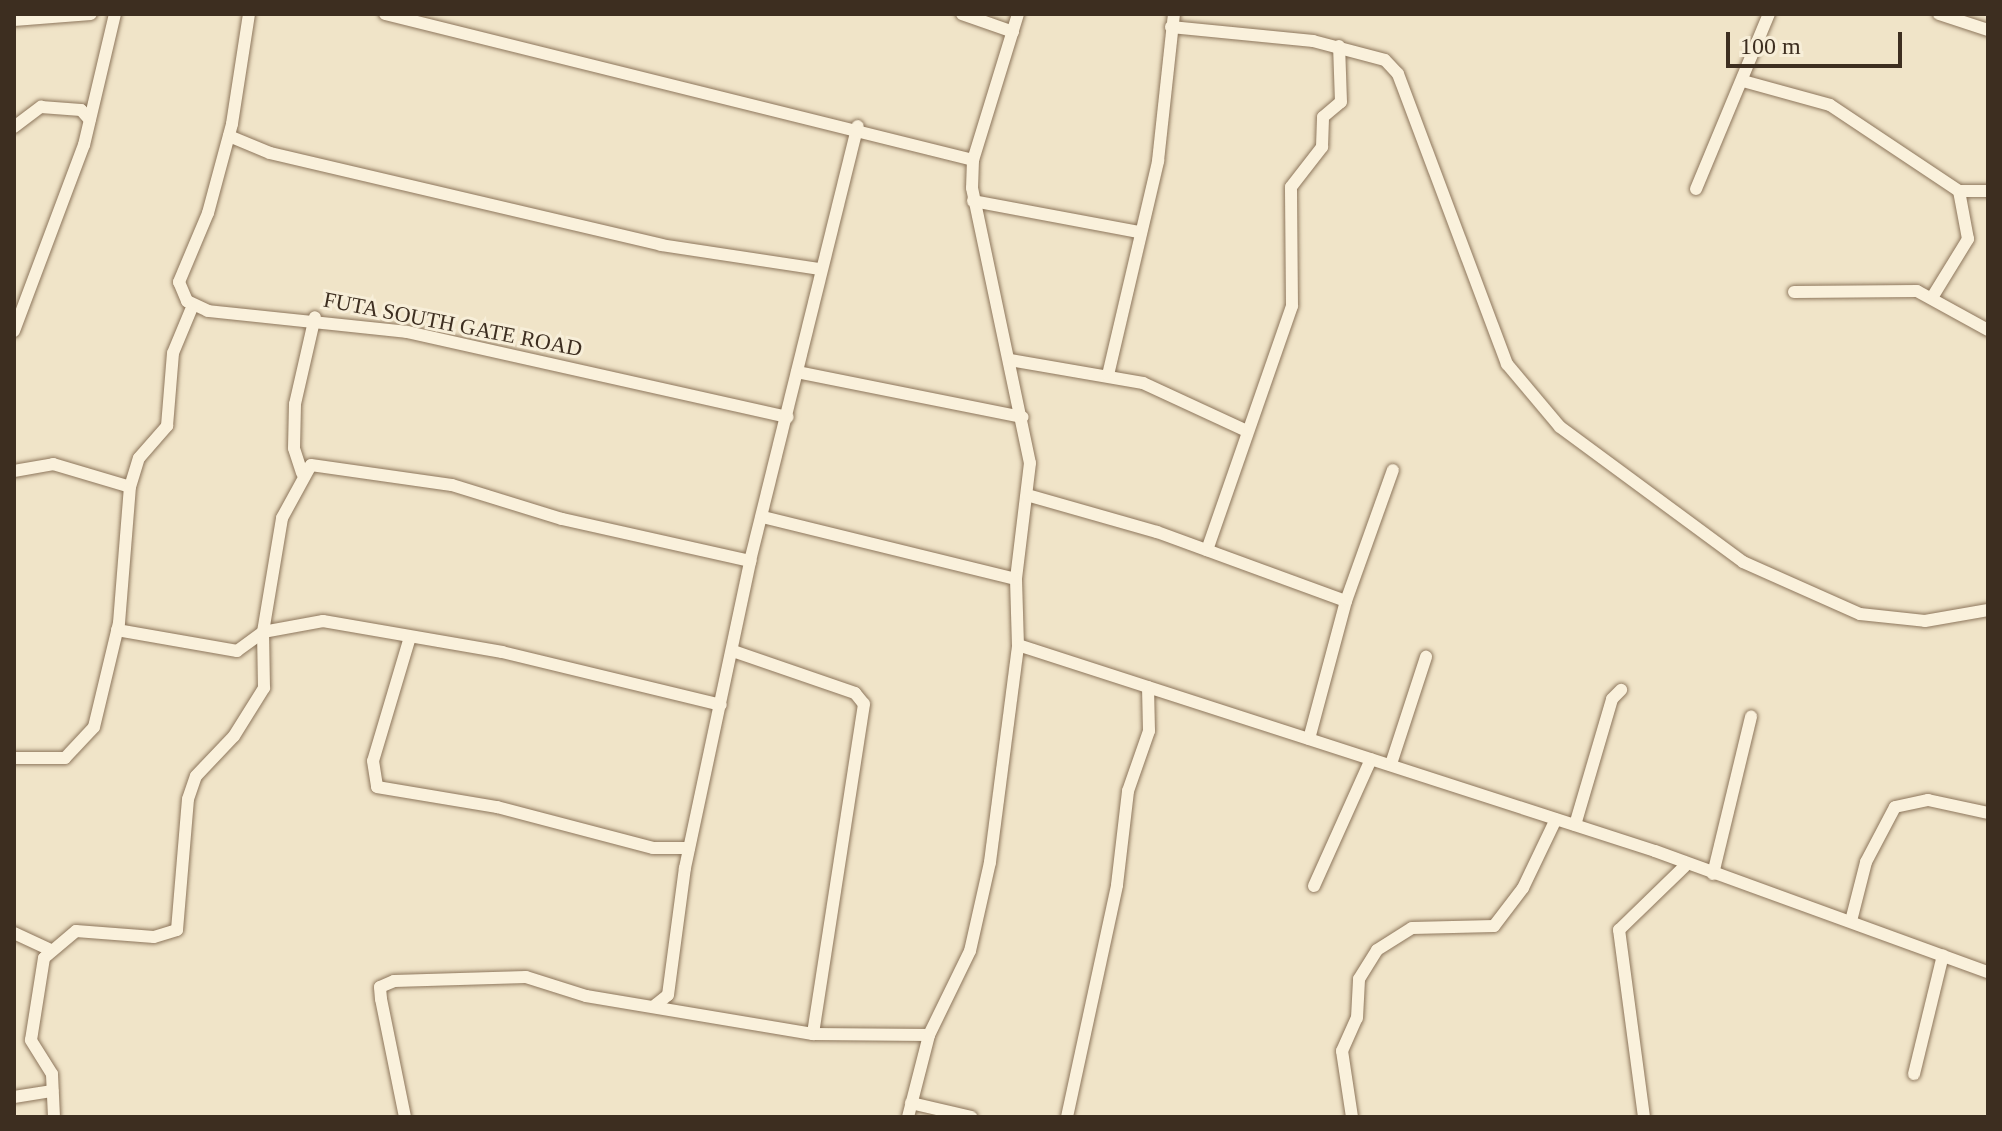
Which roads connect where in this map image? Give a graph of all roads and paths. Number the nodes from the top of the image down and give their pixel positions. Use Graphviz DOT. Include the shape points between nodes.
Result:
graph roads {
  1 [pos="91,14"];
  2 [pos="115,14"];
  3 [pos="249,14"];
  4 [pos="385,14"];
  5 [pos="962,14"];
  6 [pos="1018,14"];
  7 [pos="1769,14"];
  8 [pos="1939,14"];
  9 [pos="14,20"];
  10 [pos="1172,20"];
  11 [pos="1988,30"];
  12 [pos="1013,32"];
  13 [pos="1339,46"];
  14 [pos="1743,81"];
  15 [pos="90,120"];
  16 [pos="858,126"];
  17 [pos="14,127"];
  18 [pos="229,136"];
  19 [pos="973,160"];
  20 [pos="1696,189"];
  21 [pos="1959,191"];
  22 [pos="1988,191"];
  23 [pos="973,201"];
  24 [pos="1138,232"];
  25 [pos="819,269"];
  26 [pos="1794,292"];
  27 [pos="1933,296"];
  28 [pos="193,305"];
  29 [pos="315,317"];
  30 [pos="14,329"];
  31 [pos="1988,330"];
  32 [pos="1010,360"];
  33 [pos="797,372"];
  34 [pos="1108,375"];
  35 [pos="788,417"];
  36 [pos="1023,417"];
  37 [pos="1247,431"];
  38 [pos="1393,470"];
  39 [pos="14,471"];
  40 [pos="302,473"];
  41 [pos="130,487"];
  42 [pos="1027,495"];
  43 [pos="763,517"];
  44 [pos="1207,550"];
  45 [pos="750,561"];
  46 [pos="1016,579"];
  47 [pos="1346,601"];
  48 [pos="1988,610"];
  49 [pos="117,630"];
  50 [pos="263,632"];
  51 [pos="410,637"];
  52 [pos="1018,645"];
  53 [pos="733,651"];
  54 [pos="1426,657"];
  55 [pos="1148,687"];
  56 [pos="1621,690"];
  57 [pos="721,705"];
  58 [pos="1751,717"];
  59 [pos="1309,739"];
  60 [pos="14,758"];
  61 [pos="1371,759"];
  62 [pos="1391,764"];
  63 [pos="1988,813"];
  64 [pos="1556,819"];
  65 [pos="1575,825"];
  66 [pos="689,848"];
  67 [pos="1684,867"];
  68 [pos="1713,874"];
  69 [pos="1314,886"];
  70 [pos="1851,921"];
  71 [pos="14,933"];
  72 [pos="48,949"];
  73 [pos="1943,955"];
  74 [pos="1988,972"];
  75 [pos="668,995"];
  76 [pos="653,1007"];
  77 [pos="682,1011"];
  78 [pos="813,1034"];
  79 [pos="929,1035"];
  80 [pos="1914,1074"];
  81 [pos="53,1091"];
  82 [pos="14,1097"];
  83 [pos="911,1103"];
  84 [pos="54,1117"];
  85 [pos="405,1117"];
  86 [pos="908,1117"];
  87 [pos="971,1117"];
  88 [pos="1067,1117"];
  89 [pos="1352,1117"];
  90 [pos="1644,1117"];
  1 -- 9 [label="street"];
  2 -- 15 [label="street"];
  3 -- 18 [label="street"];
  4 -- 16 [label="street"];
  5 -- 12 [label="street"];
  6 -- 12 [label="street"];
  7 -- 14 [label="street"];
  8 -- 11 [label="street"];
  10 -- 13 [label="street"];
  10 -- 24 [label="street" via="1158,157"];
  12 -- 19 [label="street"];
  13 -- 37 [label="street" via="1341,102 1323,117 1322,147 1291,187 1292,306"];
  13 -- 48 [label="street" via="1385,60 1398,74 1498,349 1560,427 1743,562 1812,599 1901,621"];
  14 -- 20 [label="street"];
  14 -- 21 [label="street" via="1830,105"];
  15 -- 17 [label="street" via="81,110 41,107"];
  15 -- 30 [label="street"];
  16 -- 19 [label="street"];
  16 -- 25 [label="street"];
  18 -- 25 [label="street" via="283,156 661,245"];
  18 -- 28 [label="street" via="179,282"];
  19 -- 23 [label="street"];
  21 -- 22 [label="street"];
  21 -- 27 [label="street" via="1968,239"];
  23 -- 24 [label="street"];
  23 -- 32 [label="street"];
  24 -- 34 [label="street"];
  25 -- 33 [label="street"];
  26 -- 27 [label="street"];
  27 -- 31 [label="street"];
  28 -- 29 [label="street, FUTA SOUTH GATE ROAD"];
  28 -- 41 [label="street" via="173,353 167,426 139,458"];
  29 -- 35 [label="street, FUTA SOUTH GATE ROAD"];
  29 -- 40 [label="street" via="295,404"];
  32 -- 34 [label="street"];
  32 -- 36 [label="street"];
  33 -- 35 [label="street"];
  33 -- 36 [label="street"];
  34 -- 37 [label="street" via="1163,391"];
  35 -- 43 [label="street"];
  36 -- 42 [label="street"];
  37 -- 44 [label="street"];
  38 -- 47 [label="street"];
  39 -- 41 [label="street" via="53,464"];
  40 -- 45 [label="street" via="328,463 452,485 562,519"];
  40 -- 50 [label="street" via="282,518"];
  41 -- 49 [label="street"];
  42 -- 44 [label="street"];
  42 -- 46 [label="street"];
  43 -- 45 [label="street"];
  43 -- 46 [label="street"];
  44 -- 47 [label="street"];
  45 -- 53 [label="street"];
  46 -- 52 [label="street"];
  47 -- 59 [label="street"];
  49 -- 50 [label="street" via="237,651"];
  49 -- 60 [label="street" via="89,737 65,758"];
  50 -- 51 [label="street" via="309,620"];
  50 -- 72 [label="street" via="264,688 234,736 196,776 188,799 177,930 154,937 76,931"];
  51 -- 57 [label="street"];
  51 -- 66 [label="street" via="373,761 377,787 497,807 653,848"];
  52 -- 55 [label="street"];
  52 -- 79 [label="street" via="977,923"];
  53 -- 57 [label="street"];
  53 -- 78 [label="street" via="855,693 864,704"];
  54 -- 62 [label="street"];
  55 -- 59 [label="street"];
  55 -- 88 [label="street" via="1149,731 1128,791 1117,885"];
  56 -- 65 [label="street" via="1612,699"];
  57 -- 66 [label="street"];
  58 -- 68 [label="street"];
  59 -- 61 [label="street"];
  61 -- 62 [label="street"];
  61 -- 69 [label="street"];
  62 -- 64 [label="street"];
  63 -- 70 [label="street" via="1928,800 1895,807 1866,862"];
  64 -- 65 [label="street"];
  64 -- 89 [label="street" via="1523,888 1494,926 1412,928 1377,950 1359,979 1357,1018 1342,1051"];
  65 -- 67 [label="street"];
  66 -- 75 [label="street"];
  67 -- 68 [label="street"];
  67 -- 90 [label="street" via="1619,930"];
  68 -- 70 [label="street"];
  70 -- 73 [label="street"];
  71 -- 72 [label="street"];
  72 -- 81 [label="street" via="31,1031 52,1074"];
  73 -- 74 [label="street"];
  73 -- 80 [label="street"];
  75 -- 76 [label="street"];
  75 -- 77 [label="street"];
  76 -- 77 [label="street"];
  76 -- 85 [label="street" via="526,977 384,983 381,999"];
  77 -- 78 [label="street"];
  78 -- 79 [label="street"];
  79 -- 83 [label="street"];
  81 -- 82 [label="street"];
  81 -- 84 [label="street"];
  83 -- 86 [label="street"];
  83 -- 87 [label="street"];
}
